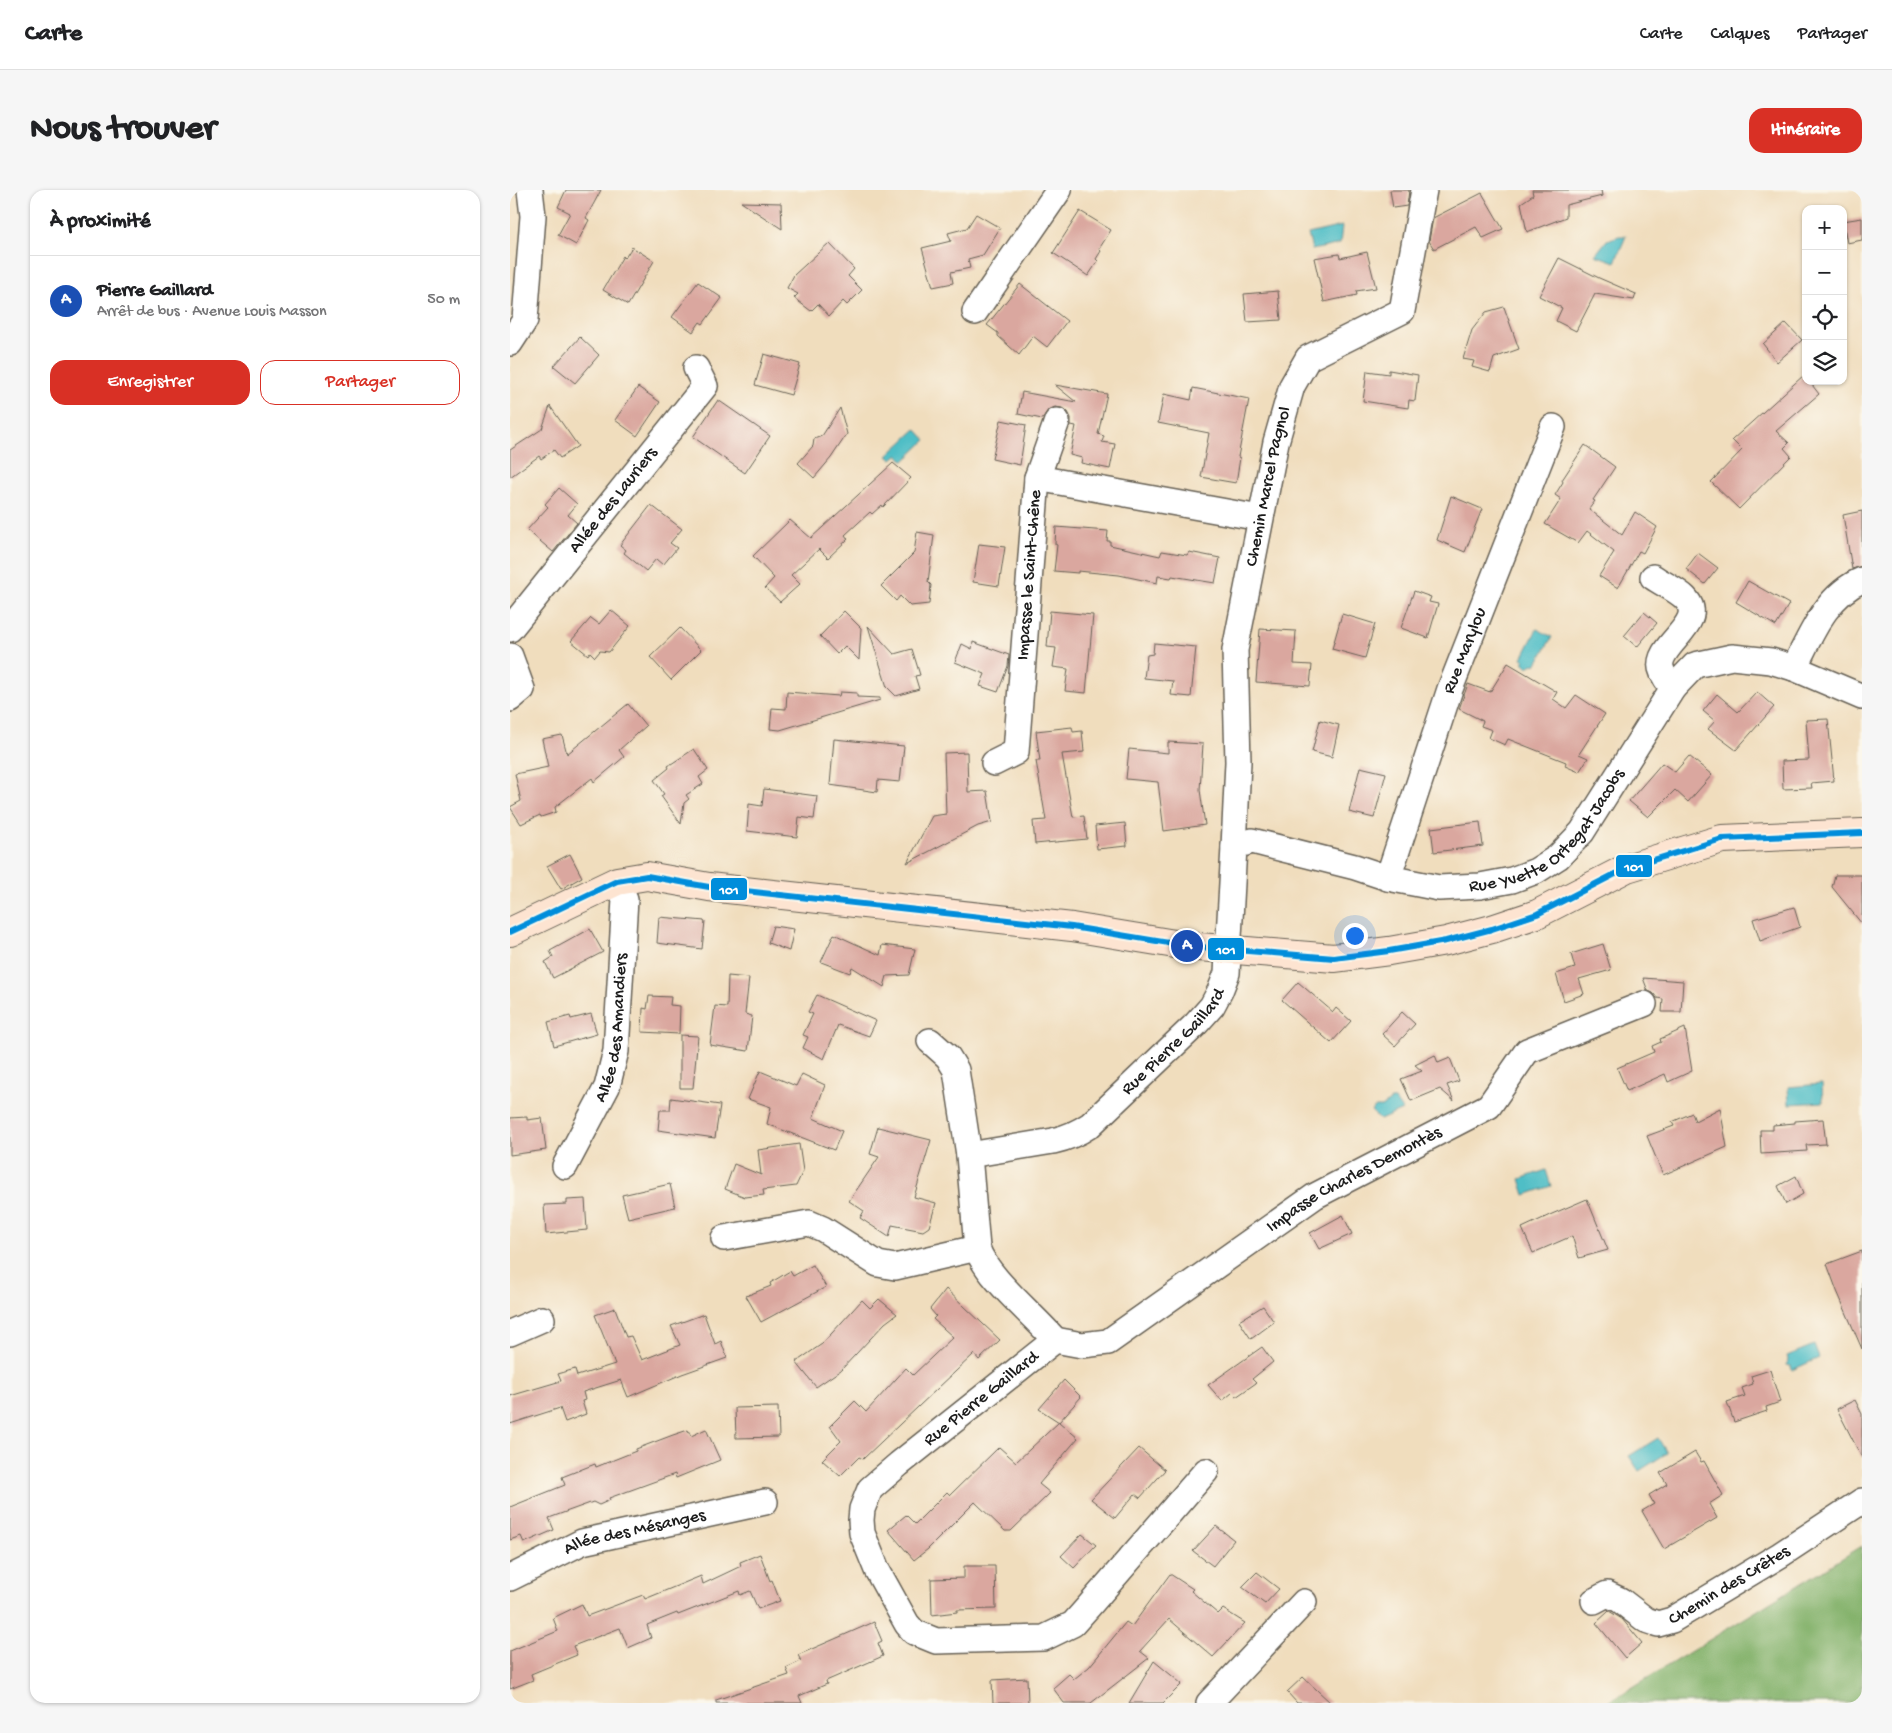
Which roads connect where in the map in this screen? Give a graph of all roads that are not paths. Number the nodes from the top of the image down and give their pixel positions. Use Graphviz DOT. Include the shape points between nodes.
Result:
graph roads {
  1 [pos="530,190"];
  2 [pos="1059,190"];
  3 [pos="1424,190"];
  4 [pos="975,312"];
  5 [pos="510,343"];
  6 [pos="696,368"];
  7 [pos="1057,421"];
  8 [pos="1553,427"];
  9 [pos="1037,478"];
  10 [pos="1260,518"];
  11 [pos="1653,577"];
  12 [pos="1862,580"];
  13 [pos="510,629"];
  14 [pos="510,656"];
  15 [pos="1794,668"];
  16 [pos="1673,688"];
  17 [pos="1862,697"];
  18 [pos="510,699"];
  19 [pos="994,763"];
  20 [pos="1862,833"];
  21 [pos="1234,847"];
  22 [pos="1388,878"];
  23 [pos="617,881"];
  24 [pos="510,932"];
  25 [pos="1228,950"];
  26 [pos="1644,1004"];
  27 [pos="930,1041"];
  28 [pos="969,1155"];
  29 [pos="565,1166"];
  30 [pos="724,1238"];
  31 [pos="976,1248"];
  32 [pos="542,1319"];
  33 [pos="510,1333"];
  34 [pos="1055,1340"];
  35 [pos="1206,1471"];
  36 [pos="1862,1501"];
  37 [pos="765,1502"];
  38 [pos="510,1578"];
  39 [pos="1594,1601"];
  40 [pos="1304,1602"];
  41 [pos="1209,1703"];
  1 -- 5 [label="street" via="533,216 524,320"];
  2 -- 4 [label="street"];
  3 -- 10 [label="street, Chemin Marcel Pagnol" via="1402,311 1308,358 1292,386"];
  6 -- 13 [label="street, Allée des Lauriers" via="704,386"];
  7 -- 9 [label="street"];
  8 -- 22 [label="street, Rue Marylou" via="1450,689"];
  9 -- 10 [label="street, Impasse le Saint-Chêne"];
  9 -- 19 [label="street, Impasse le Saint-Chêne" via="1016,752"];
  10 -- 21 [label="street, Chemin Marcel Pagnol" via="1235,650 1238,762"];
  11 -- 16 [label="street" via="1685,598 1691,606 1689,622 1662,657 1662,672"];
  12 -- 15 [label="street" via="1850,585 1823,612"];
  14 -- 18 [label="street" via="522,689"];
  15 -- 16 [label="street, Rue Yvette Ortegat Jacobs" via="1771,661 1732,657 1695,665"];
  15 -- 17 [label="street, Rue Yvette Ortegat Jacobs"];
  16 -- 22 [label="street, Rue Yvette Ortegat Jacobs" via="1582,832 1558,857 1536,871 1512,880 1480,886 1438,888"];
  20 -- 25 [label="street" via="1722,839 1628,868 1537,914 1446,941 1389,952 1334,958"];
  21 -- 22 [label="street, Rue Yvette Ortegat Jacobs" via="1252,841"];
  21 -- 25 [label="street"];
  23 -- 24 [label="street"];
  23 -- 25 [label="street" via="647,876 709,887 1072,927"];
  23 -- 29 [label="street, Allée des Amandiers" via="625,899 616,1051 607,1087"];
  25 -- 28 [label="street, Rue Pierre Gaillard" via="1227,973 1212,1006 1090,1125 1066,1139"];
  26 -- 34 [label="street, Impasse Charles Demontès" via="1527,1051 1489,1106 1315,1196 1108,1342 1082,1345"];
  27 -- 28 [label="street" via="948,1057 956,1070"];
  28 -- 31 [label="street, Rue Pierre Gaillard"];
  30 -- 31 [label="street" via="809,1223 878,1264 894,1267"];
  31 -- 34 [label="street, Rue Pierre Gaillard" via="993,1276"];
  32 -- 33 [label="street"];
  34 -- 35 [label="street, Rue Pierre Gaillard" via="899,1464 870,1489 865,1499 861,1520 866,1546 914,1632 936,1641 952,1642 1044,1638 1064,1629 1090,1606"];
  36 -- 39 [label="street, Chemin des Crêtes" via="1672,1620 1658,1624 1646,1620 1607,1594"];
  37 -- 38 [label="street, Allée des Mésanges" via="582,1542"];
  40 -- 41 [label="street"];
}
